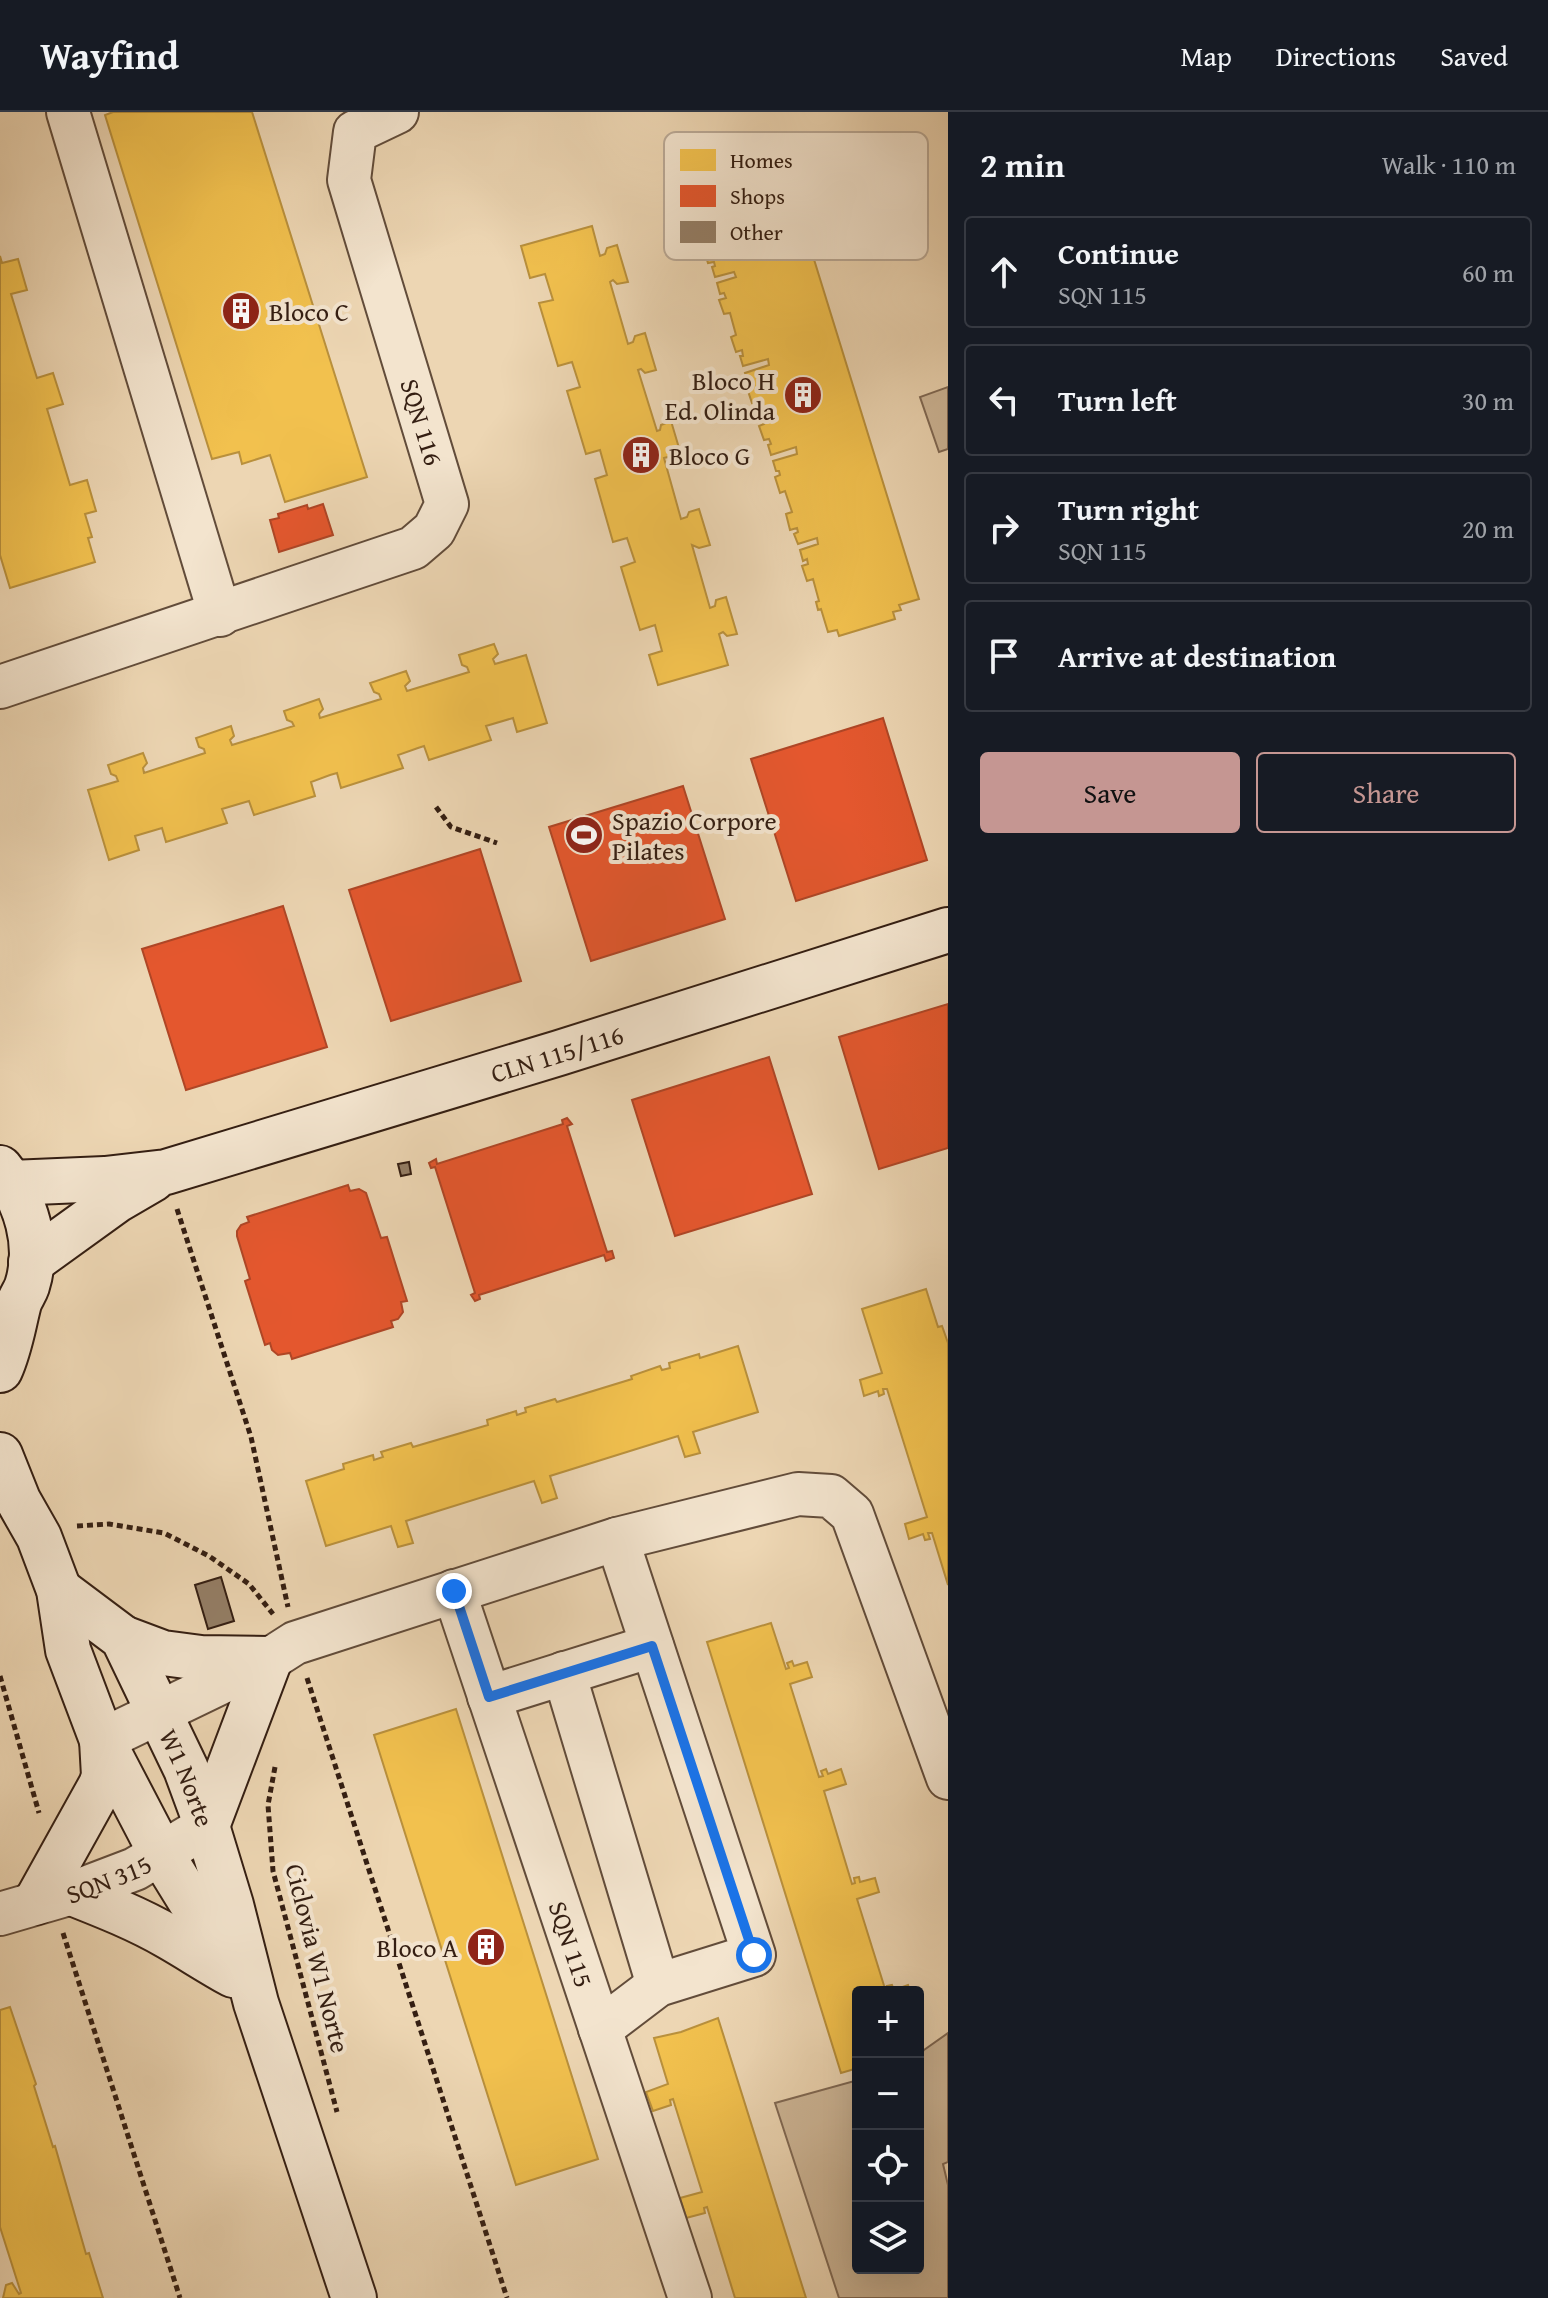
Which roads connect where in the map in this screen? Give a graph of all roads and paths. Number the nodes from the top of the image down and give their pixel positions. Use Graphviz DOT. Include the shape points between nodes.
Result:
graph roads {
  1 [pos="68,112"];
  2 [pos="397,112"];
  3 [pos="220,615"];
  4 [pos="0,687"];
  5 [pos="436,807"];
  6 [pos="497,843"];
  7 [pos="948,930"];
  8 [pos="166,1172"];
  9 [pos="5,1175"];
  10 [pos="17,1290"];
  11 [pos="0,1370"];
  12 [pos="0,1455"];
  13 [pos="39,1537"];
  14 [pos="617,1539"];
  15 [pos="59,1590"];
  16 [pos="454,1591"];
  17 [pos="123,1638"];
  18 [pos="652,1646"];
  19 [pos="283,1651"];
  20 [pos="564,1673"];
  21 [pos="0,1676"];
  22 [pos="489,1697"];
  23 [pos="159,1712"];
  24 [pos="102,1740"];
  25 [pos="276,1759"];
  26 [pos="948,1778"];
  27 [pos="207,1826"];
  28 [pos="162,1855"];
  29 [pos="43,1895"];
  30 [pos="658,1985"];
  31 [pos="247,1991"];
  32 [pos="600,2029"];
  33 [pos="338,2115"];
  34 [pos="180,2298"];
  35 [pos="354,2298"];
  36 [pos="507,2298"];
  37 [pos="690,2298"];
  1 -- 3 [label="street"];
  2 -- 3 [label="street, SQN 116" via="355,132 349,180 447,504 434,530 413,548"];
  3 -- 4 [label="street, SQN 116"];
  5 -- 6 [label="path" via="451,827"];
  7 -- 8 [label="street, CLN 115/116"];
  8 -- 9 [label="street, CLN 115/116" via="105,1179"];
  8 -- 10 [label="street, CLN 115/116" via="117,1200"];
  8 -- 19 [label="path" via="251,1437"];
  9 -- 10 [label="street" via="21,1201 32,1238"];
  10 -- 11 [label="street"];
  12 -- 13 [label="street, W1 Norte"];
  13 -- 15 [label="street, W1 Norte"];
  13 -- 19 [label="path" via="68,1526 109,1524 164,1533 249,1584"];
  14 -- 16 [label="street"];
  14 -- 18 [label="street"];
  14 -- 26 [label="street" via="798,1494 831,1496 852,1514"];
  15 -- 17 [label="street, W1 Norte"];
  15 -- 24 [label="street, W1 Norte" via="68,1650"];
  16 -- 19 [label="street"];
  16 -- 22 [label="street, SQN 115"];
  17 -- 19 [label="street" via="163,1653 201,1658"];
  17 -- 23 [label="street, W1 Norte"];
  18 -- 20 [label="street"];
  18 -- 30 [label="street" via="754,1955"];
  19 -- 23 [label="street"];
  19 -- 27 [label="street"];
  19 -- 36 [label="path"];
  20 -- 22 [label="street"];
  20 -- 30 [label="street"];
  21 -- 29 [label="path"];
  22 -- 32 [label="street, SQN 115"];
  23 -- 24 [label="street"];
  23 -- 27 [label="street, W1 Norte"];
  24 -- 28 [label="street, W1 Norte"];
  24 -- 29 [label="street" via="101,1785"];
  25 -- 33 [label="path, Ciclovia W1 Norte" via="268,1805 273,1871"];
  27 -- 28 [label="street, SQN 315"];
  27 -- 31 [label="street, W1 Norte" via="231,1905"];
  28 -- 29 [label="street, SQN 315" via="135,1869"];
  28 -- 31 [label="street, W1 Norte"];
  29 -- 31 [label="street" via="118,1911 170,1937"];
  29 -- 34 [label="path"];
  30 -- 32 [label="street"];
  31 -- 35 [label="street, W1 Norte"];
  32 -- 37 [label="street, SQN 115"];
}
